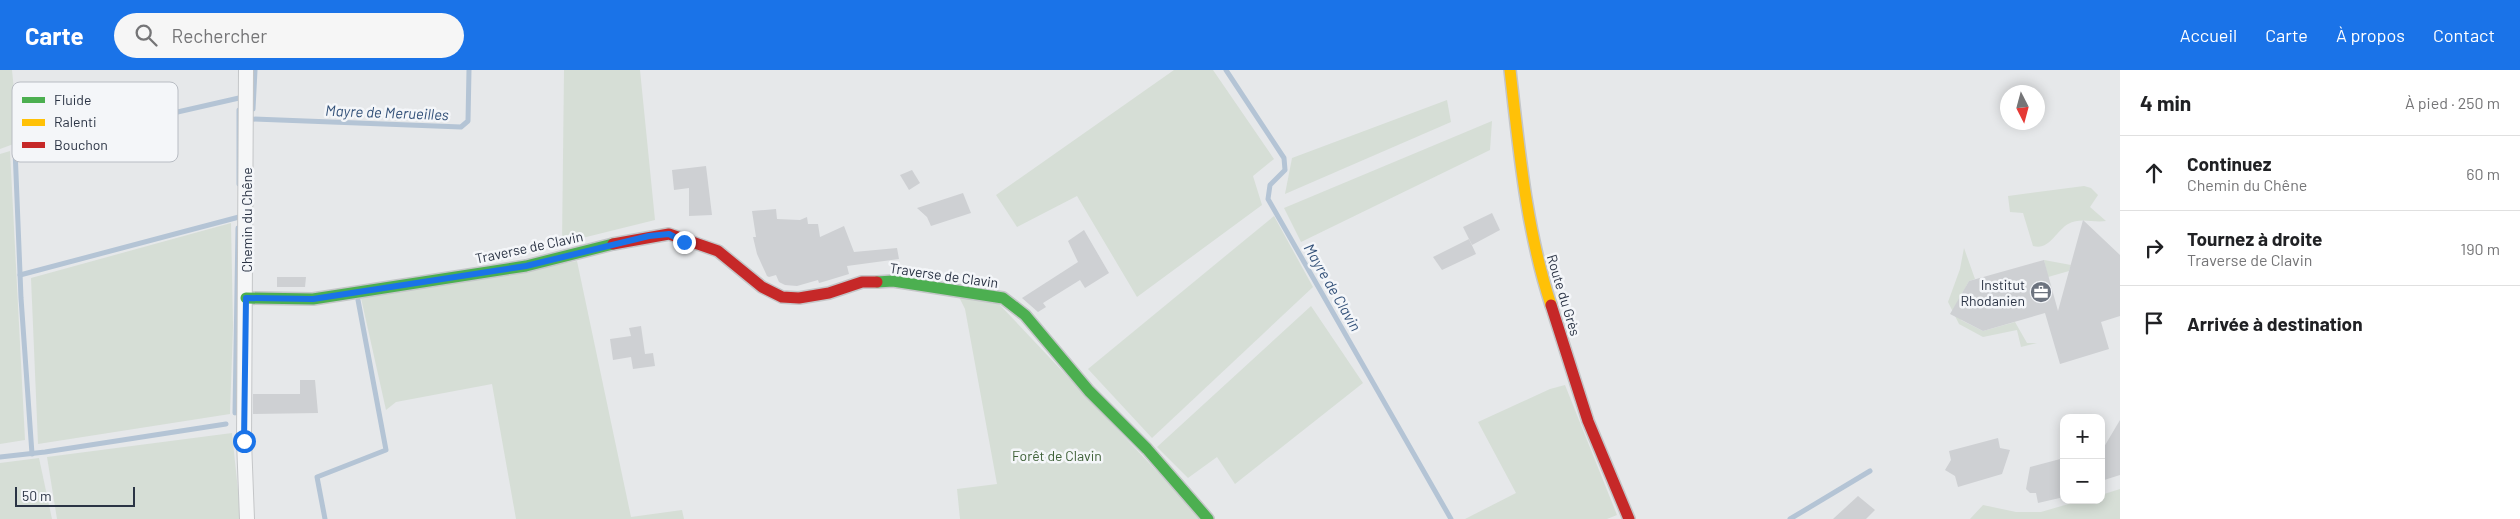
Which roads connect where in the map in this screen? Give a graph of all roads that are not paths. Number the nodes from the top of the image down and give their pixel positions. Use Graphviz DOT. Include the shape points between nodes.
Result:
graph roads {
  1 [pos="246,70"];
  2 [pos="1510,70"];
  3 [pos="246,298"];
  4 [pos="247,519"];
  5 [pos="1208,519"];
  6 [pos="1629,519"];
  1 -- 3 [label="street, Chemin du Chêne"];
  2 -- 6 [label="street, Route du Grès" via="1524,188 1538,269 1588,421"];
  3 -- 4 [label="street, Chemin du Chêne" via="244,441"];
  3 -- 5 [label="street, Traverse de Clavin" via="322,298 526,266 616,243 669,234 684,242 718,251 762,287 782,297 829,293 862,282 893,281 1003,298 1025,315 1089,391 1147,449"];
}
